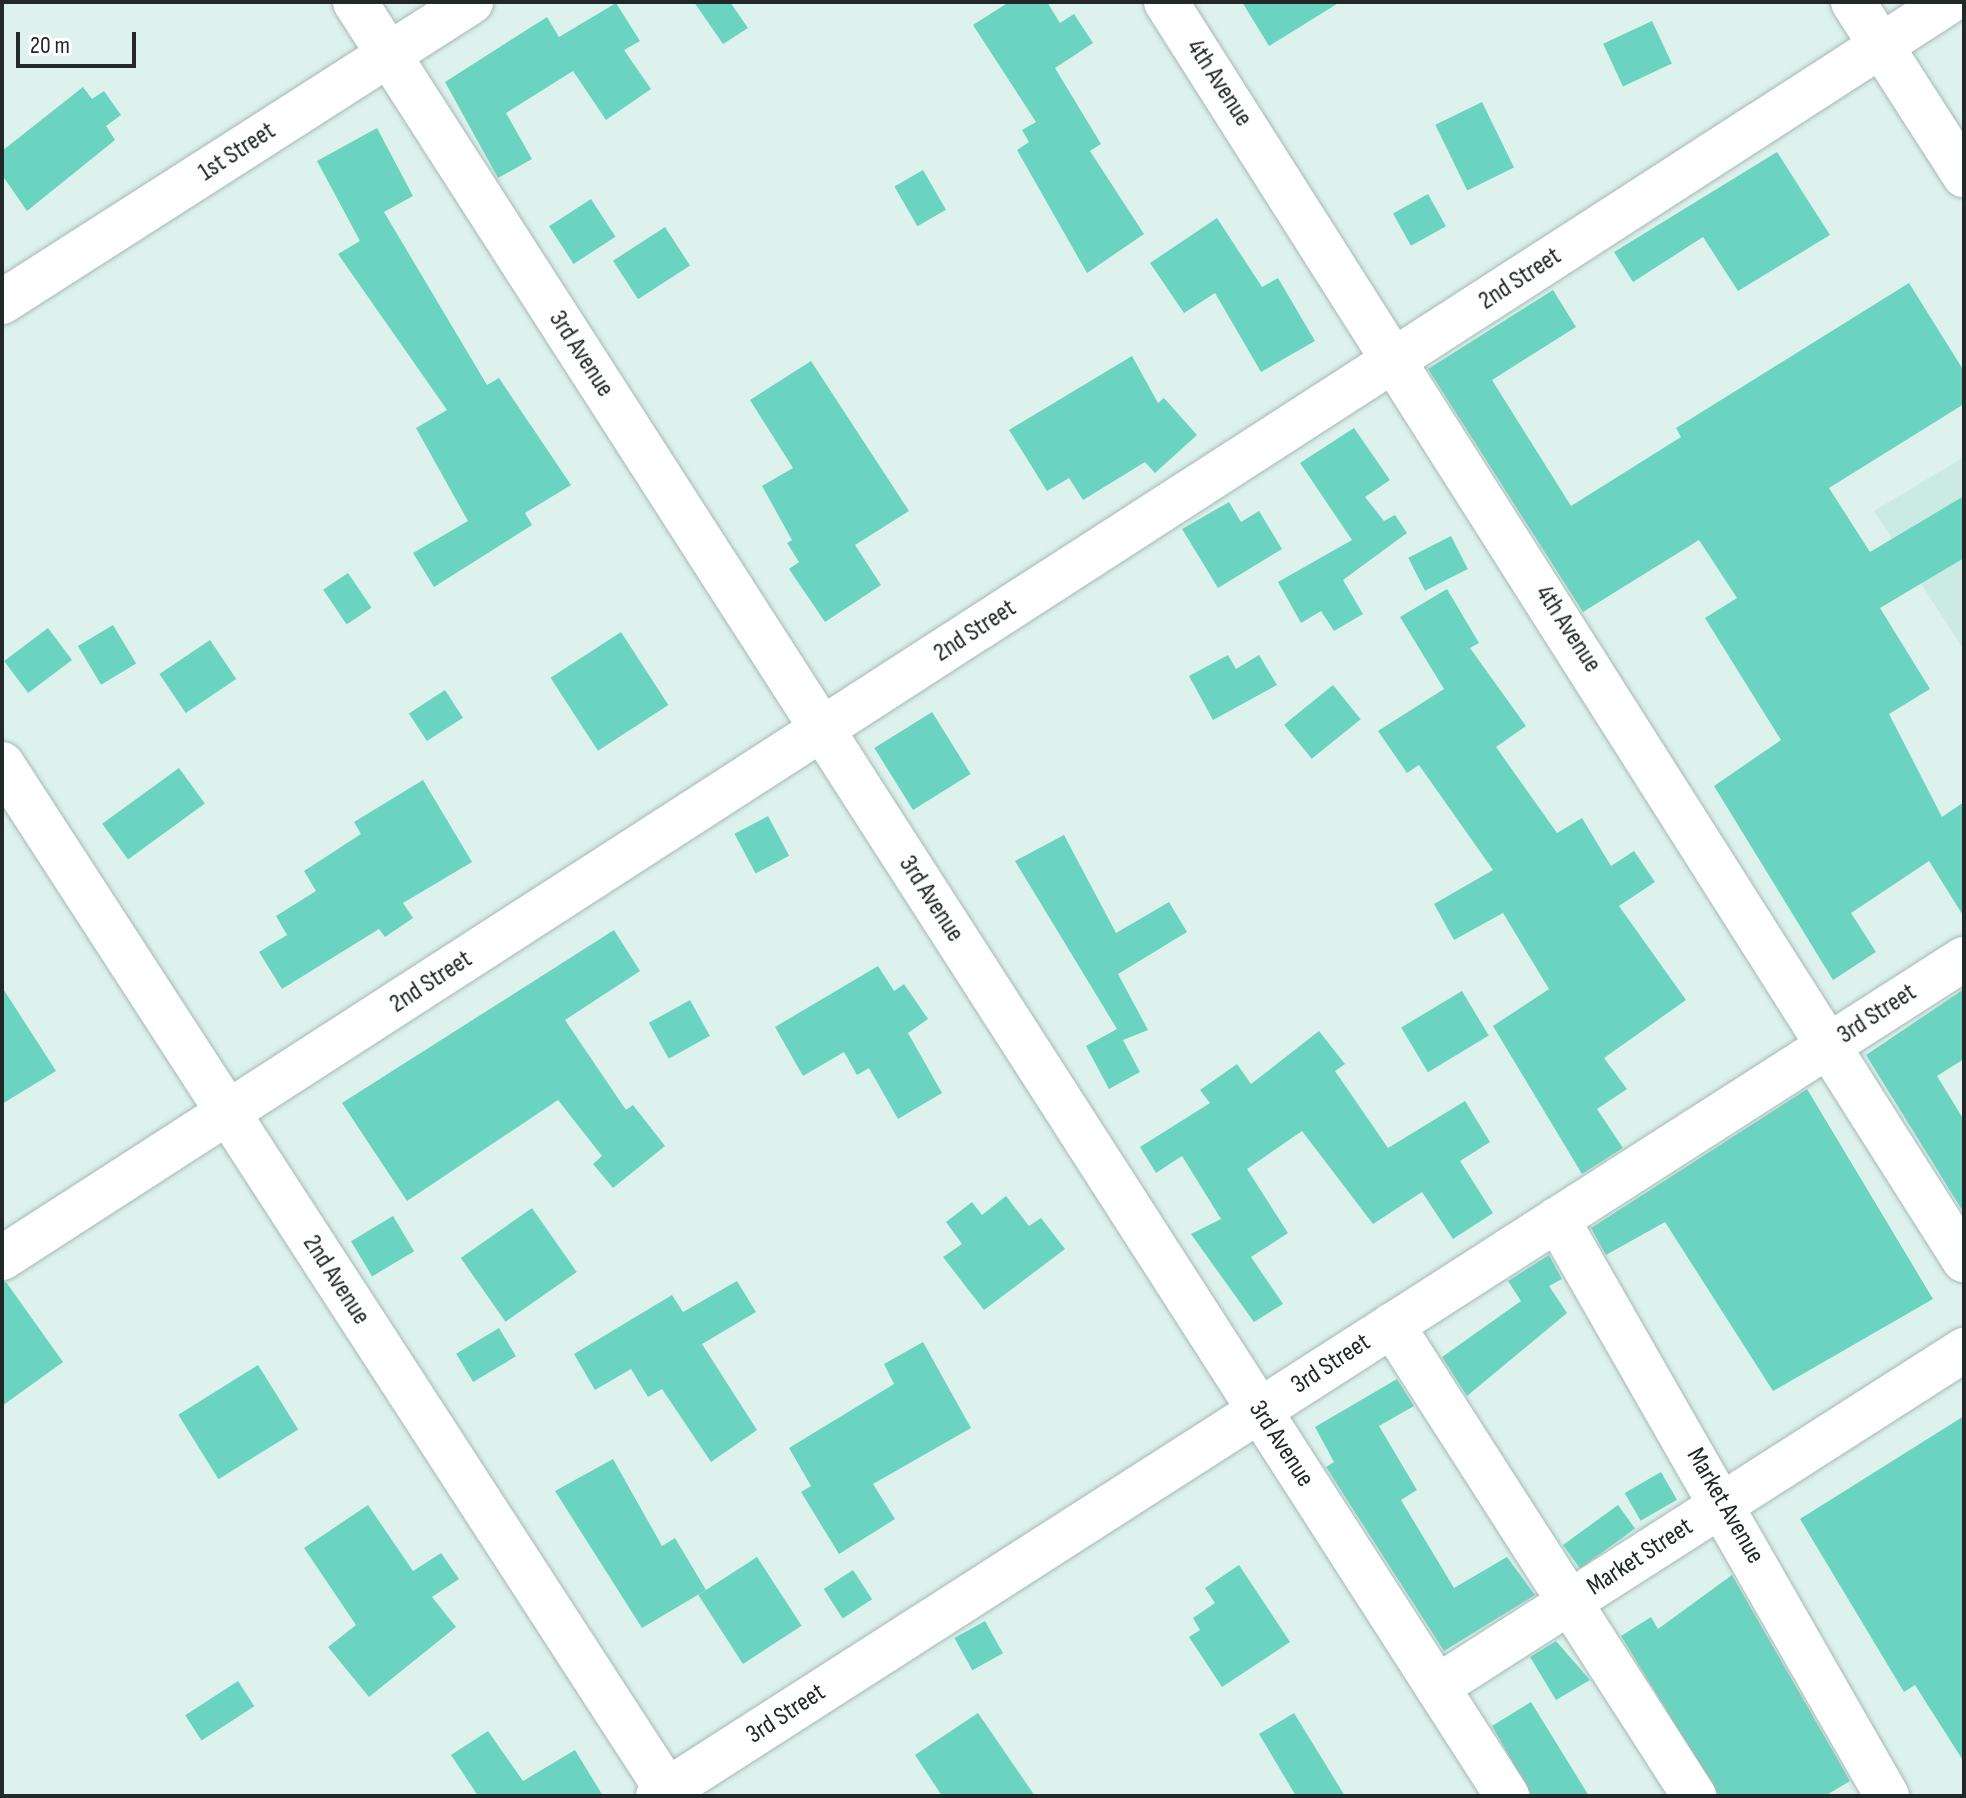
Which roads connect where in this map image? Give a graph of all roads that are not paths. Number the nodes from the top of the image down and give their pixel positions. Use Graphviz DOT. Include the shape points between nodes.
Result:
graph roads {
  1 [pos="355,2"];
  2 [pos="471,2"];
  3 [pos="1166,2"];
  4 [pos="1853,2"];
  5 [pos="1949,2"];
  6 [pos="1881,46"];
  7 [pos="389,55"];
  8 [pos="1964,175"];
  9 [pos="2,302"];
  10 [pos="1396,359"];
  11 [pos="822,729"];
  12 [pos="2,764"];
  13 [pos="1964,959"];
  14 [pos="1832,1043"];
  15 [pos="228,1113"];
  16 [pos="1557,1219"];
  17 [pos="2,1258"];
  18 [pos="1964,1260"];
  19 [pos="1392,1325"];
  20 [pos="1964,1350"];
  21 [pos="1259,1410"];
  22 [pos="1725,1503"];
  23 [pos="1572,1600"];
  24 [pos="1437,1687"];
  25 [pos="665,1794"];
  26 [pos="1507,1796"];
  27 [pos="1694,1796"];
  28 [pos="1887,1796"];
  1 -- 7 [label="main road, 3rd Avenue"];
  2 -- 7 [label="main road, 1st Street"];
  3 -- 10 [label="main road, 4th Avenue"];
  4 -- 6 [label="main road"];
  5 -- 6 [label="main road, 2nd Street"];
  6 -- 8 [label="main road"];
  6 -- 10 [label="main road, 2nd Street"];
  7 -- 9 [label="main road, 1st Street"];
  7 -- 11 [label="main road, 3rd Avenue"];
  10 -- 11 [label="main road, 2nd Street"];
  10 -- 14 [label="main road, 4th Avenue"];
  11 -- 15 [label="main road, 2nd Street"];
  11 -- 21 [label="main road, 3rd Avenue"];
  12 -- 15 [label="main road, 2nd Avenue"];
  13 -- 14 [label="main road, 3rd Street"];
  14 -- 16 [label="main road, 3rd Street"];
  14 -- 18 [label="main road, 4th Avenue"];
  15 -- 17 [label="main road, 2nd Street"];
  15 -- 25 [label="main road, 2nd Avenue"];
  16 -- 19 [label="main road, 3rd Street"];
  16 -- 22 [label="main road, Market Avenue"];
  19 -- 21 [label="main road, 3rd Street"];
  19 -- 23 [label="main road"];
  20 -- 22 [label="main road, Market Street"];
  21 -- 24 [label="main road, 3rd Avenue"];
  21 -- 25 [label="main road, 3rd Street"];
  22 -- 23 [label="main road, Market Street"];
  22 -- 28 [label="main road, Market Avenue"];
  23 -- 24 [label="main road, Market Street"];
  23 -- 27 [label="main road"];
  24 -- 26 [label="main road, 3rd Avenue"];
}
